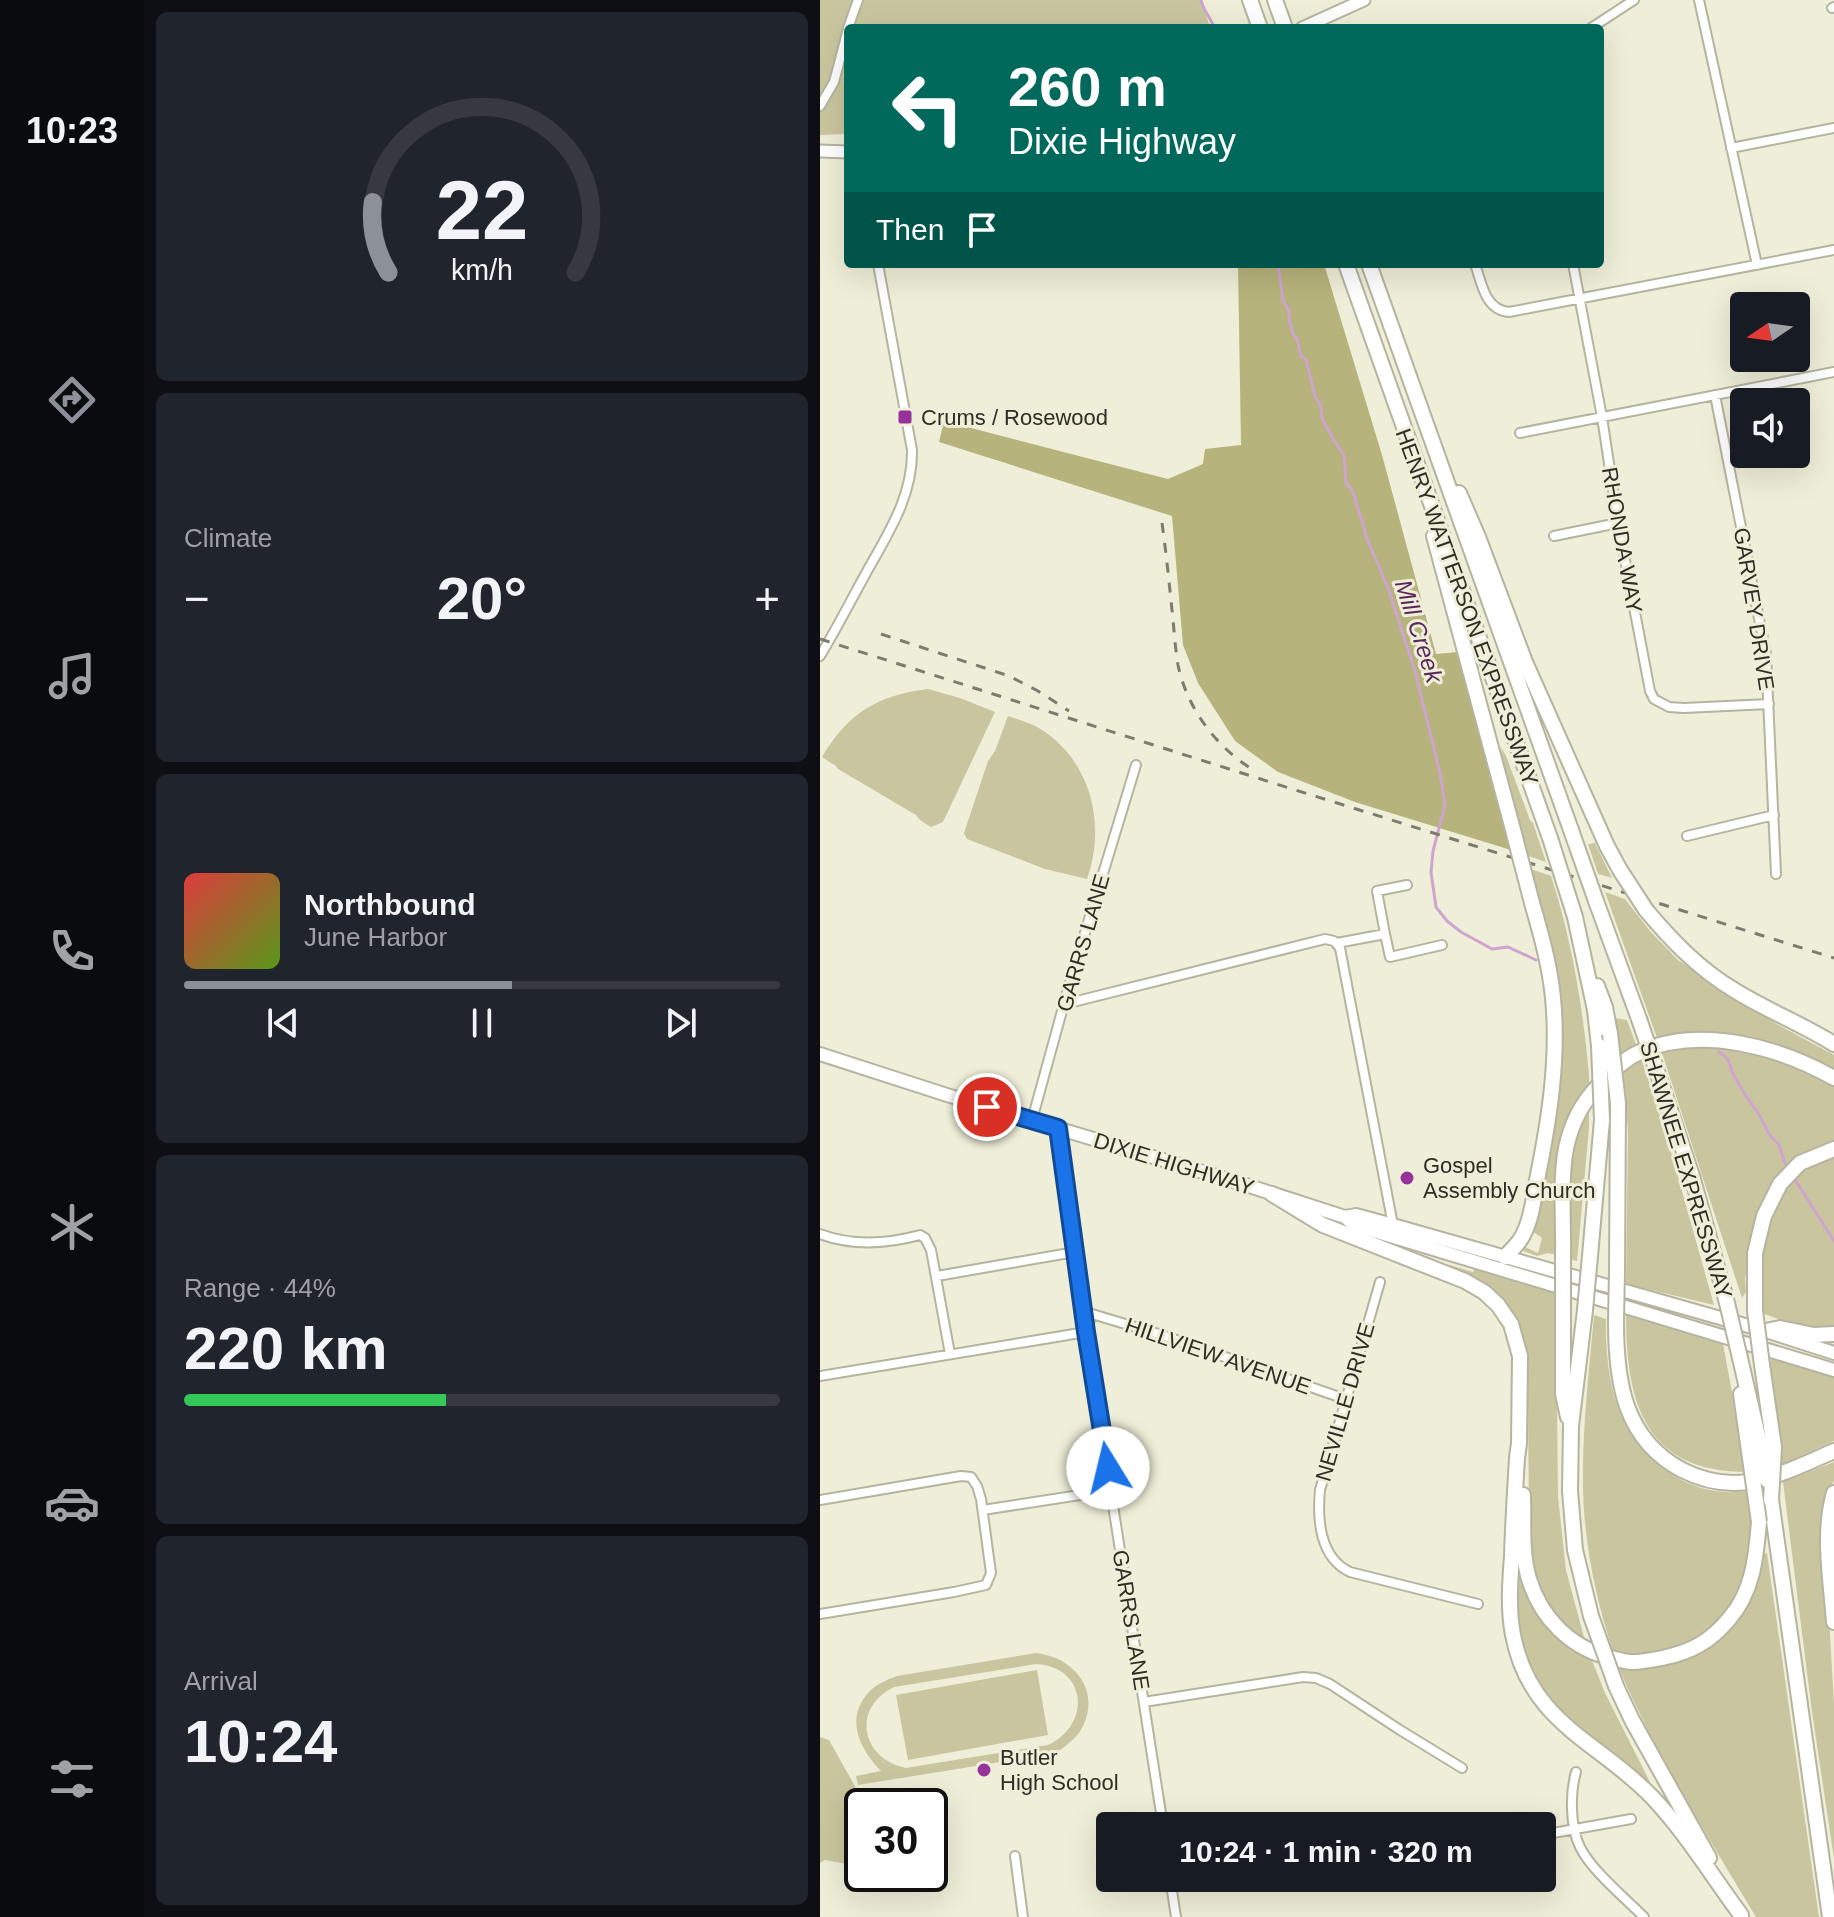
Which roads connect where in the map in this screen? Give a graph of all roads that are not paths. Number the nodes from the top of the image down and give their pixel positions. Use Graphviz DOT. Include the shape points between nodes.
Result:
graph roads {
  1 [pos="858,0"];
  2 [pos="1250,0"];
  3 [pos="1275,0"];
  4 [pos="1364,0"];
  5 [pos="1634,0"];
  6 [pos="1699,0"];
  7 [pos="849,24"];
  8 [pos="1259,24"];
  9 [pos="1284,24"];
  10 [pos="1311,24"];
  11 [pos="1597,24"];
  12 [pos="844,43"];
  13 [pos="820,106"];
  14 [pos="1834,128"];
  15 [pos="1731,148"];
  16 [pos="820,151"];
  17 [pos="844,152"];
  18 [pos="1834,250"];
  19 [pos="1757,265"];
  20 [pos="879,268"];
  21 [pos="1347,268"];
  22 [pos="1370,268"];
  23 [pos="1477,268"];
  24 [pos="1574,268"];
  25 [pos="1579,299"];
  26 [pos="1834,372"];
  27 [pos="1715,395"];
  28 [pos="1602,417"];
  29 [pos="1520,433"];
  30 [pos="1437,450"];
  31 [pos="1425,489"];
  32 [pos="1618,523"];
  33 [pos="1554,536"];
  34 [pos="820,656"];
  35 [pos="1769,704"];
  36 [pos="1136,765"];
  37 [pos="1774,815"];
  38 [pos="1687,836"];
  39 [pos="1776,874"];
  40 [pos="1407,885"];
  41 [pos="1385,934"];
  42 [pos="1336,942"];
  43 [pos="1442,945"];
  44 [pos="1584,952"];
  45 [pos="1065,1004"];
  46 [pos="1834,1044"];
  47 [pos="820,1054"];
  48 [pos="1834,1078"];
  49 [pos="1032,1120"];
  50 [pos="1058,1128"];
  51 [pos="1834,1149"];
  52 [pos="1272,1194"];
  53 [pos="1345,1217"];
  54 [pos="1393,1225"];
  55 [pos="820,1234"];
  56 [pos="1075,1252"];
  57 [pos="1505,1257"];
  58 [pos="937,1276"];
  59 [pos="1380,1282"];
  60 [pos="1766,1331"];
  61 [pos="1086,1332"];
  62 [pos="1834,1334"];
  63 [pos="1834,1353"];
  64 [pos="950,1354"];
  65 [pos="1834,1370"];
  66 [pos="820,1376"];
  67 [pos="1345,1399"];
  68 [pos="1571,1426"];
  69 [pos="1519,1443"];
  70 [pos="1762,1449"];
  71 [pos="1834,1451"];
  72 [pos="1112,1490"];
  73 [pos="1834,1493"];
  74 [pos="820,1500"];
  75 [pos="983,1510"];
  76 [pos="1766,1522"];
  77 [pos="1478,1604"];
  78 [pos="820,1614"];
  79 [pos="1834,1622"];
  80 [pos="1144,1702"];
  81 [pos="1462,1768"];
  82 [pos="1576,1772"];
  83 [pos="1161,1812"];
  84 [pos="1631,1819"];
  85 [pos="1576,1829"];
  86 [pos="1556,1833"];
  87 [pos="1015,1856"];
  88 [pos="1172,1892"];
  89 [pos="1741,1916"];
  90 [pos="1023,1917"];
  91 [pos="1176,1917"];
  92 [pos="1644,1917"];
  93 [pos="1830,1917"];
  1 -- 7 [label="street"];
  2 -- 8 [label="highway"];
  3 -- 9 [label="highway"];
  4 -- 10 [label="main road"];
  5 -- 11 [label="street"];
  6 -- 15 [label="street"];
  12 -- 13 [label="street" via="834,82"];
  14 -- 15 [label="street"];
  15 -- 19 [label="street"];
  16 -- 17 [label="main road"];
  18 -- 19 [label="street"];
  19 -- 25 [label="street"];
  20 -- 34 [label="street" via="912,450 911,476 896,519"];
  21 -- 31 [label="highway, HENRY WATTERSON EXPRESSWAY"];
  22 -- 30 [label="highway, HENRY WATTERSON EXPRESSWAY"];
  23 -- 25 [label="street" via="1495,308 1509,312"];
  24 -- 25 [label="street, RHONDA WAY"];
  25 -- 28 [label="street, RHONDA WAY"];
  26 -- 27 [label="street"];
  27 -- 28 [label="street"];
  27 -- 35 [label="street, GARVEY DRIVE" via="1762,629"];
  28 -- 29 [label="street"];
  28 -- 32 [label="street, RHONDA WAY"];
  30 -- 46 [label="highway, bridge" via="1466,506 1525,662 1607,846 1646,910 1669,937 1733,990"];
  30 -- 70 [label="highway, SHAWNEE EXPRESSWAY, bridge" via="1692,1176"];
  31 -- 44 [label="highway, HENRY WATTERSON EXPRESSWAY, bridge" via="1550,838"];
  31 -- 57 [label="highway, bridge" via="1553,997 1554,1066 1546,1132 1527,1224"];
  32 -- 33 [label="street"];
  32 -- 35 [label="street, RHONDA WAY" via="1654,699 1684,708"];
  35 -- 37 [label="street, GARVEY DRIVE"];
  36 -- 45 [label="street, GARRS LANE"];
  37 -- 38 [label="street"];
  37 -- 39 [label="street, GARVEY DRIVE"];
  40 -- 41 [label="street" via="1377,891"];
  41 -- 42 [label="street"];
  41 -- 43 [label="street" via="1390,957"];
  42 -- 45 [label="street" via="1325,939"];
  42 -- 54 [label="street"];
  44 -- 68 [label="highway, bridge" via="1599,1046 1602,1120"];
  44 -- 71 [label="highway, bridge" via="1605,1007 1618,1103 1616,1322 1621,1387 1631,1417 1648,1444 1673,1464 1716,1481 1748,1482"];
  45 -- 49 [label="street, GARRS LANE"];
  47 -- 49 [label="main road, DIXIE HIGHWAY"];
  48 -- 68 [label="highway, bridge" via="1744,1045 1684,1041 1639,1052 1589,1094 1567,1141 1564,1166 1563,1394"];
  49 -- 50 [label="main road, DIXIE HIGHWAY"];
  50 -- 52 [label="main road, DIXIE HIGHWAY"];
  50 -- 56 [label="street, GARRS LANE"];
  51 -- 70 [label="highway, bridge" via="1800,1163 1780,1184 1764,1216 1755,1253"];
  52 -- 53 [label="main road, DIXIE HIGHWAY"];
  52 -- 69 [label="highway" via="1323,1225 1448,1273 1492,1299 1511,1324 1518,1345"];
  53 -- 54 [label="main road, DIXIE HIGHWAY"];
  53 -- 65 [label="main road, DIXIE HIGHWAY" via="1354,1225"];
  54 -- 57 [label="main road, DIXIE HIGHWAY"];
  55 -- 58 [label="street" via="856,1243 920,1235 931,1250"];
  56 -- 58 [label="street"];
  56 -- 61 [label="street, GARRS LANE"];
  57 -- 60 [label="main road, DIXIE HIGHWAY"];
  58 -- 64 [label="street"];
  59 -- 67 [label="street, NEVILLE DRIVE"];
  60 -- 62 [label="highway"];
  60 -- 63 [label="main road, DIXIE HIGHWAY"];
  61 -- 64 [label="street, HILLVIEW AVENUE"];
  61 -- 67 [label="street, HILLVIEW AVENUE" via="1092,1314"];
  61 -- 72 [label="street, GARRS LANE"];
  64 -- 66 [label="street, HILLVIEW AVENUE"];
  67 -- 77 [label="street, NEVILLE DRIVE" via="1319,1492 1319,1518 1329,1555 1356,1574"];
  68 -- 89 [label="highway, bridge" via="1571,1518 1591,1616 1616,1686 1648,1751"];
  69 -- 76 [label="highway" via="1529,1579 1556,1627 1594,1653 1629,1662 1684,1653 1704,1643 1744,1597"];
  69 -- 89 [label="highway" via="1510,1608 1523,1668 1560,1722 1630,1777 1670,1817"];
  70 -- 76 [label="highway, bridge"];
  70 -- 76 [label="highway, SHAWNEE EXPRESSWAY, bridge" via="1771,1500"];
  72 -- 75 [label="street"];
  72 -- 80 [label="street, GARRS LANE"];
  73 -- 79 [label="highway" via="1828,1526"];
  74 -- 75 [label="street" via="961,1476 974,1480"];
  75 -- 78 [label="street" via="991,1573 986,1585"];
  76 -- 93 [label="highway, SHAWNEE EXPRESSWAY"];
  80 -- 81 [label="street" via="1316,1678"];
  80 -- 83 [label="street, GARRS LANE"];
  82 -- 85 [label="street"];
  84 -- 85 [label="street"];
  85 -- 86 [label="street"];
  85 -- 92 [label="street" via="1587,1857"];
  87 -- 90 [label="street"];
  88 -- 91 [label="street"];
}
